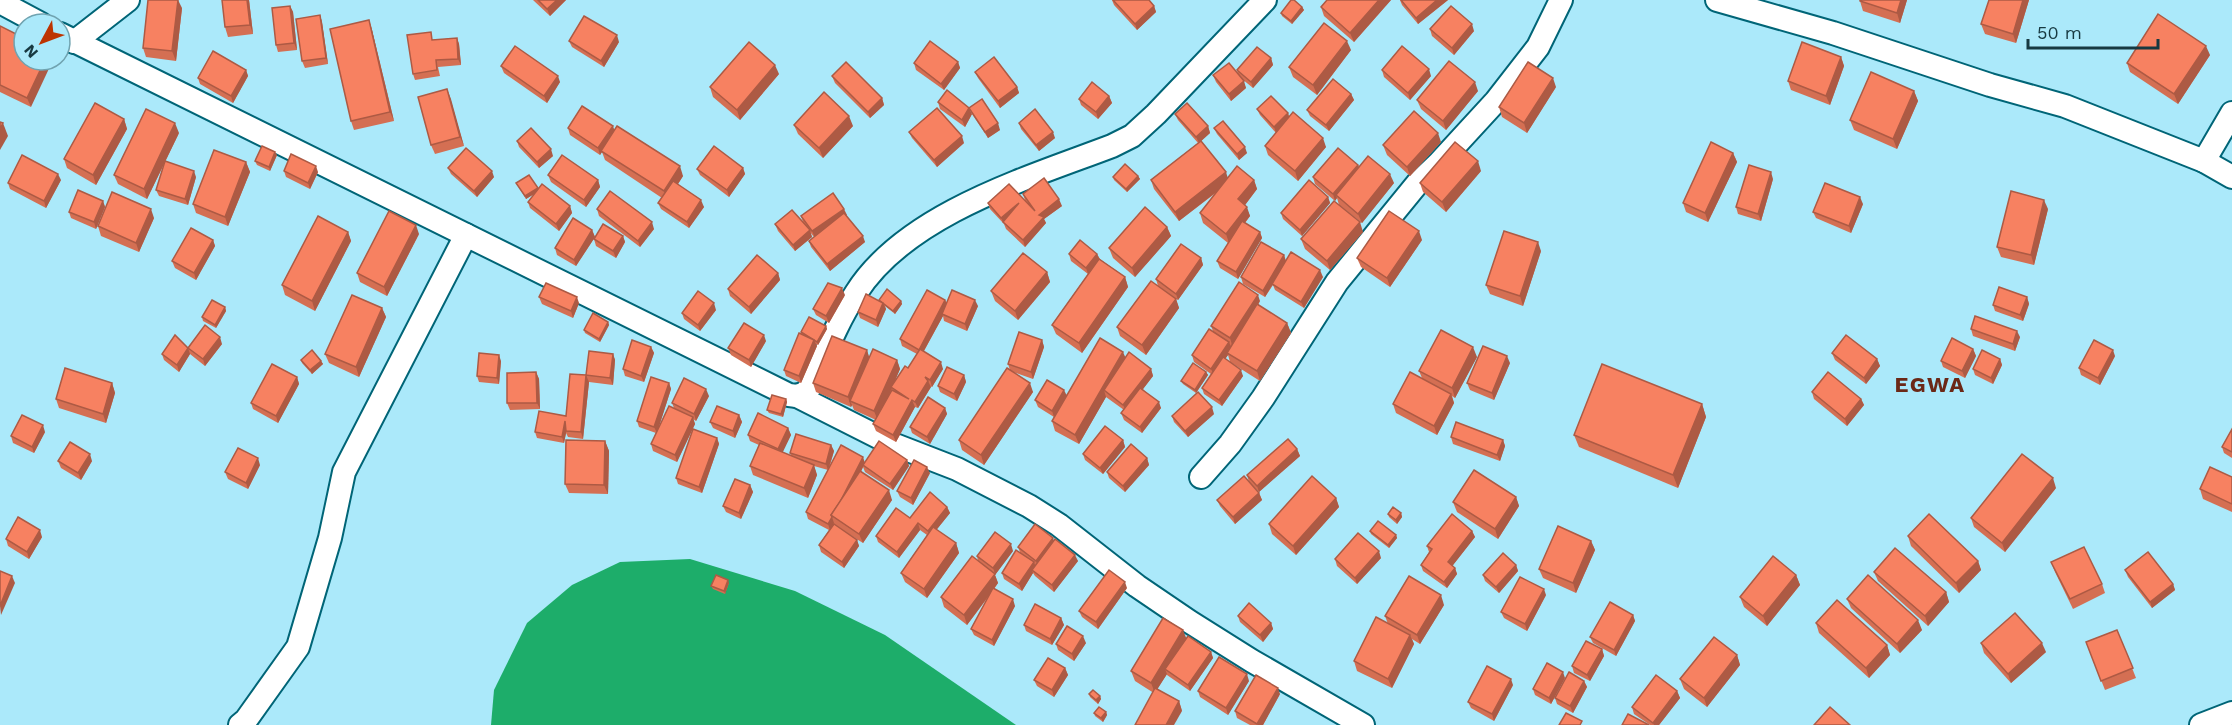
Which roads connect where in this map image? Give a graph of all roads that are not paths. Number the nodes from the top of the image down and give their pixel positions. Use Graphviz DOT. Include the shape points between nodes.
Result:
graph roads {
  1 [pos="128,0"];
  2 [pos="1265,0"];
  3 [pos="1561,0"];
  4 [pos="1717,0"];
  5 [pos="0,2"];
  6 [pos="19,12"];
  7 [pos="72,35"];
  8 [pos="72,40"];
  9 [pos="2232,113"];
  10 [pos="2204,161"];
  11 [pos="2232,177"];
  12 [pos="466,235"];
  13 [pos="797,396"];
  14 [pos="1201,477"];
  15 [pos="2232,713"];
  16 [pos="240,725"];
  17 [pos="1363,725"];
  18 [pos="2201,725"];
  1 -- 7 [label="street"];
  2 -- 13 [label="street" via="1132,136 946,214 884,260 856,293 810,387"];
  3 -- 14 [label="street" via="1538,47 1496,101 1417,184 1337,282 1263,398"];
  4 -- 10 [label="street" via="2065,106"];
  5 -- 6 [label="street"];
  8 -- 12 [label="street"];
  9 -- 10 [label="street"];
  10 -- 11 [label="street"];
  12 -- 13 [label="street" via="789,396"];
  12 -- 16 [label="street" via="344,472 330,538 298,646"];
  13 -- 17 [label="street" via="1029,506 1190,622"];
  15 -- 18 [label="street"];
}
